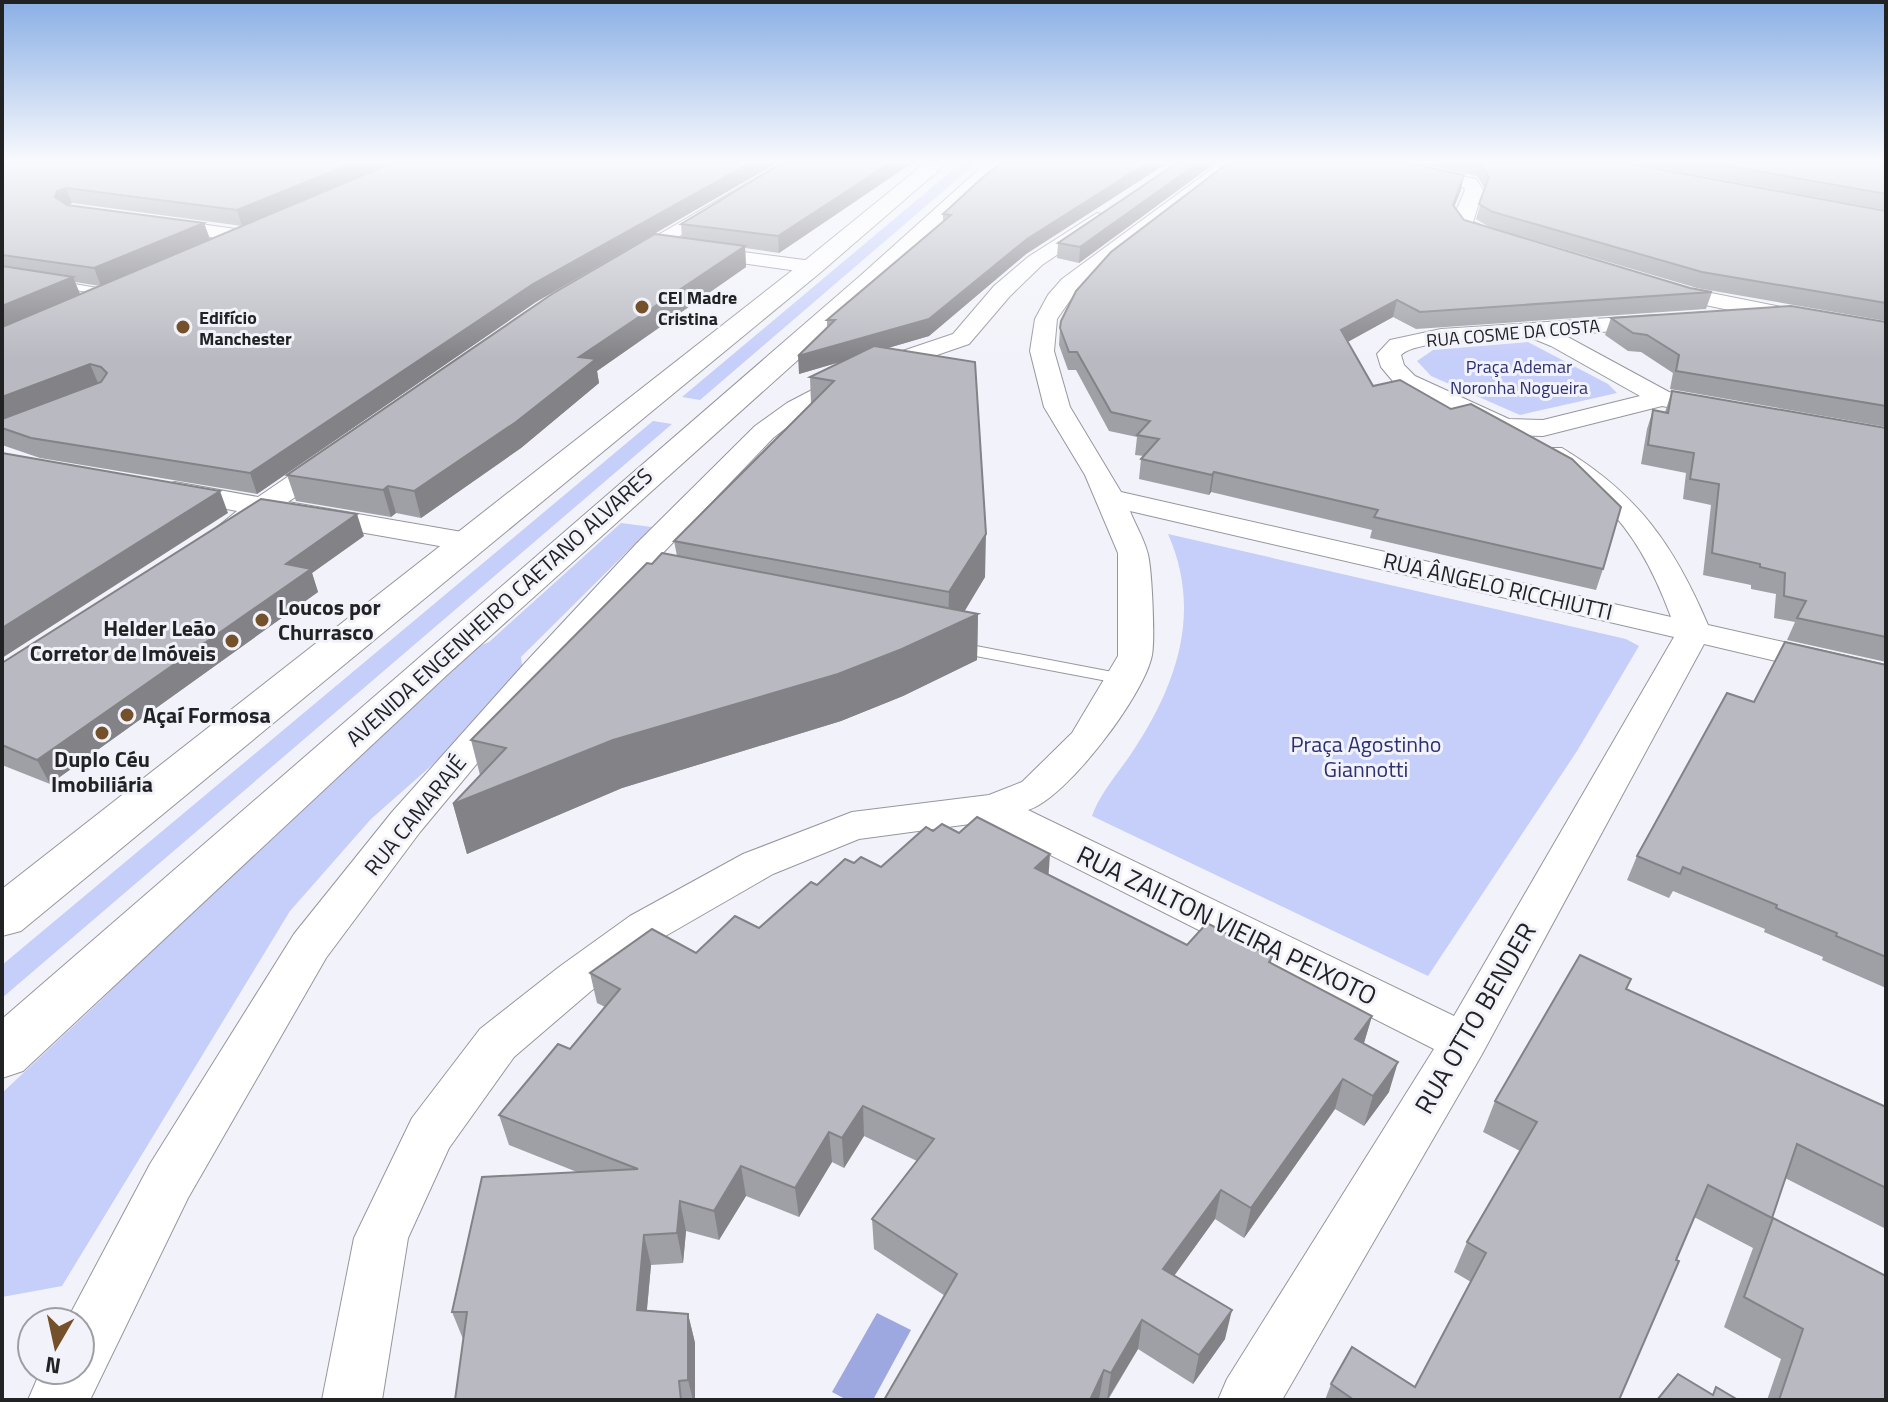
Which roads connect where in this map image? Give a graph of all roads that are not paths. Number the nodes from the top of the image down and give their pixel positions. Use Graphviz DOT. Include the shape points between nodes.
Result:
graph roads {
  1 [pos="209,228"];
  2 [pos="680,228"];
  3 [pos="858,228"];
  4 [pos="927,228"];
  5 [pos="1083,228"];
  6 [pos="1143,228"];
  7 [pos="1473,228"];
  8 [pos="651,245"];
  9 [pos="1522,247"];
  10 [pos="203,253"];
  11 [pos="812,267"];
  12 [pos="604,272"];
  13 [pos="48,283"];
  14 [pos="1646,285"];
  15 [pos="116,290"];
  16 [pos="80,305"];
  17 [pos="1781,314"];
  18 [pos="1525,330"];
  19 [pos="1886,331"];
  20 [pos="867,371"];
  21 [pos="919,380"];
  22 [pos="1662,398"];
  23 [pos="640,403"];
  24 [pos="1736,411"];
  25 [pos="716,415"];
  26 [pos="1504,427"];
  27 [pos="357,442"];
  28 [pos="145,486"];
  29 [pos="1109,498"];
  30 [pos="266,505"];
  31 [pos="213,540"];
  32 [pos="468,542"];
  33 [pos="1694,632"];
  34 [pos="940,644"];
  35 [pos="1886,676"];
  36 [pos="1123,679"];
  37 [pos="990,808"];
  38 [pos="2,917"];
  39 [pos="1464,1042"];
  40 [pos="2,1054"];
  41 [pos="96,1325"];
  42 [pos="352,1400"];
  43 [pos="1248,1400"];
  1 -- 10 [label="street" via="250,233"];
  2 -- 8 [label="street"];
  3 -- 11 [label="street"];
  4 -- 25 [label="street, AVENIDA ENGENHEIRO CAETANO ALVARES"];
  5 -- 20 [label="street, RUA CAMARAJÉ" via="1002,291 962,350"];
  6 -- 29 [label="street" via="1070,284 1046,319 1042,351 1057,407"];
  7 -- 9 [label="street"];
  8 -- 11 [label="street"];
  8 -- 12 [label="street"];
  11 -- 23 [label="street"];
  13 -- 15 [label="lane"];
  14 -- 17 [label="street"];
  15 -- 16 [label="street"];
  17 -- 18 [label="street, RUA COSME DA COSTA"];
  17 -- 19 [label="street"];
  18 -- 22 [label="street" via="1559,341"];
  18 -- 26 [label="street, RUA COSME DA COSTA" via="1441,336 1398,345 1389,354 1406,381"];
  20 -- 21 [label="street"];
  20 -- 41 [label="street, RUA CAMARAJÉ" via="796,408 764,432 626,583 537,670 416,811 310,946 169,1181"];
  22 -- 24 [label="street"];
  22 -- 26 [label="street" via="1543,428"];
  23 -- 25 [label="street"];
  23 -- 32 [label="street"];
  25 -- 40 [label="street, AVENIDA ENGENHEIRO CAETANO ALVARES"];
  26 -- 33 [label="street" via="1596,482 1643,529 1673,578"];
  27 -- 30 [label="street"];
  28 -- 30 [label="street"];
  29 -- 33 [label="street, RUA ÂNGELO RICCHIUTTI"];
  29 -- 36 [label="street" via="1133,553 1135,656"];
  30 -- 31 [label="street"];
  30 -- 32 [label="street"];
  32 -- 38 [label="street"];
  33 -- 35 [label="street, RUA ÂNGELO RICCHIUTTI"];
  33 -- 39 [label="street, RUA OTTO BENDER"];
  34 -- 36 [label="lane"];
  36 -- 37 [label="street" via="1086,741 1036,791"];
  37 -- 39 [label="street, RUA ZAILTON VIEIRA PEIXOTO"];
  37 -- 42 [label="street" via="852,826 758,864 646,927 497,1043 430,1134 381,1238"];
  39 -- 43 [label="street, RUA OTTO BENDER"];
}
